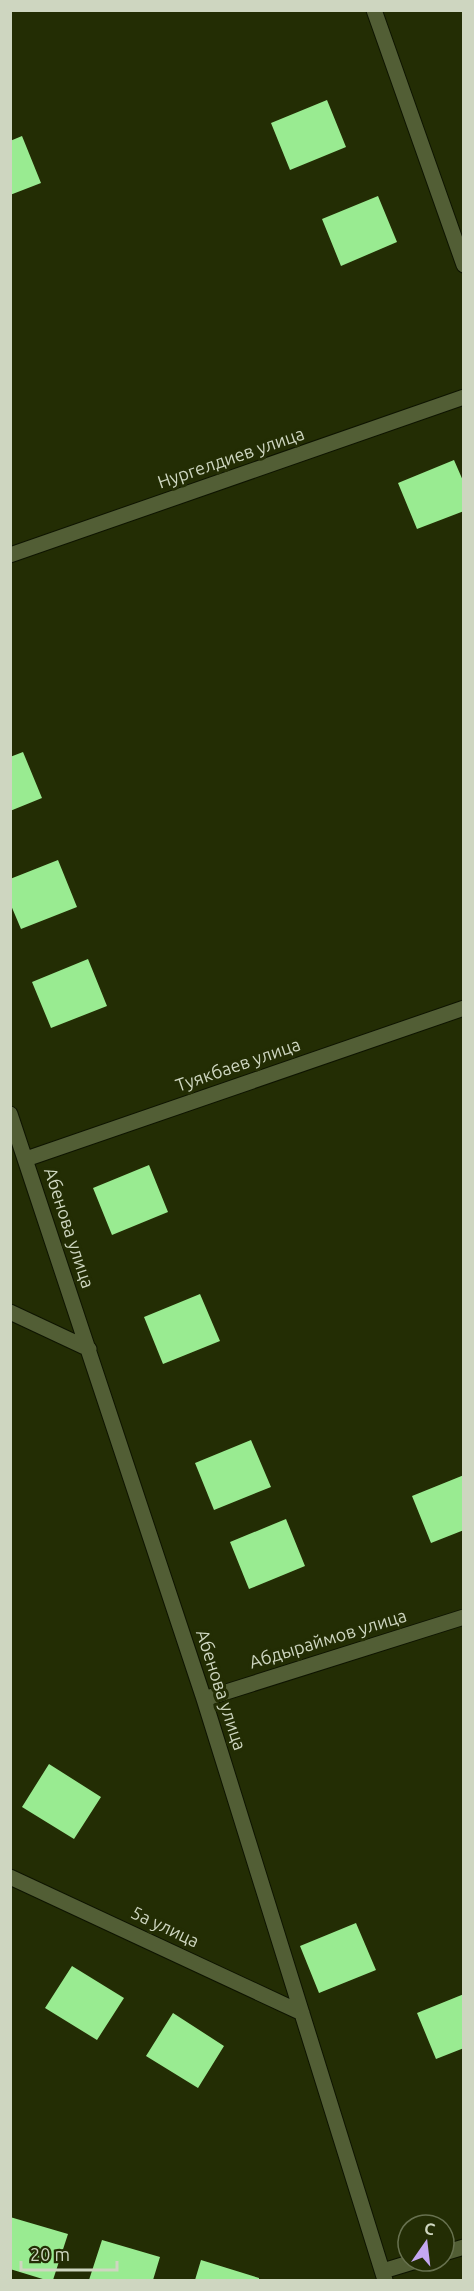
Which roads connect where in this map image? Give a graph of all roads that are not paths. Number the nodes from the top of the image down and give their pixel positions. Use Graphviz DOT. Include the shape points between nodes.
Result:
graph roads {
  1 [pos="374,10"];
  2 [pos="464,265"];
  3 [pos="464,397"];
  4 [pos="10,555"];
  5 [pos="464,1008"];
  6 [pos="10,1114"];
  7 [pos="26,1159"];
  8 [pos="10,1312"];
  9 [pos="88,1349"];
  10 [pos="464,1617"];
  11 [pos="204,1699"];
  12 [pos="10,1877"];
  13 [pos="302,2013"];
  14 [pos="384,2276"];
  1 -- 2 [label="street"];
  3 -- 4 [label="street, Нургелдиев улица"];
  5 -- 7 [label="street, Туякбаев улица"];
  6 -- 7 [label="street, Абенова улица"];
  7 -- 9 [label="street, Абенова улица"];
  8 -- 9 [label="street"];
  9 -- 11 [label="street, Абенова улица"];
  10 -- 11 [label="street, Абдыраймов улица"];
  11 -- 13 [label="street, Абенова улица"];
  12 -- 13 [label="street, 5а улица"];
  13 -- 14 [label="street, Абенова улица"];
}
